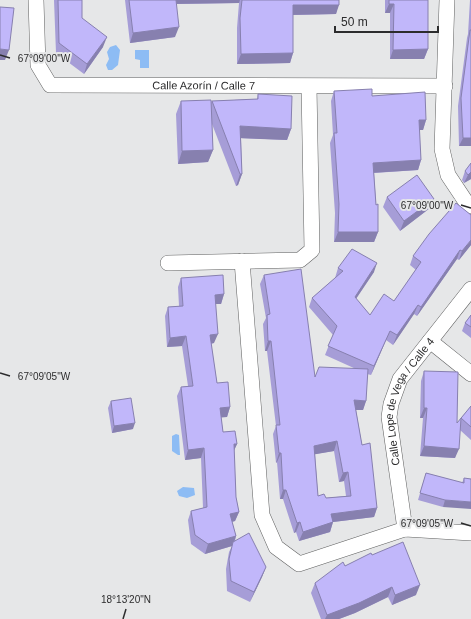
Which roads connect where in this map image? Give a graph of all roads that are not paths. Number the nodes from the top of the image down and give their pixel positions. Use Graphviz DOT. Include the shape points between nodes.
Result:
graph roads {
  1 [pos="36,0"];
  2 [pos="447,0"];
  3 [pos="445,86"];
  4 [pos="309,87"];
  5 [pos="471,206"];
  6 [pos="242,261"];
  7 [pos="168,263"];
  8 [pos="471,289"];
  9 [pos="430,340"];
  10 [pos="471,374"];
  11 [pos="405,529"];
  12 [pos="471,533"];
  1 -- 4 [label="street, Calle Azorín / Calle 7" via="38,65 50,86"];
  2 -- 3 [label="street"];
  3 -- 4 [label="street, Calle Azorín / Calle 7"];
  3 -- 5 [label="street" via="442,149 448,175"];
  4 -- 6 [label="street" via="312,250 300,260"];
  6 -- 7 [label="street"];
  6 -- 11 [label="street" via="262,516 276,547 299,564"];
  8 -- 9 [label="street, Calle Lope de Vega / Calle 4"];
  9 -- 10 [label="street"];
  9 -- 11 [label="street, Calle Lope de Vega / Calle 4" via="400,379 391,404 390,417"];
  11 -- 12 [label="street"];
}
